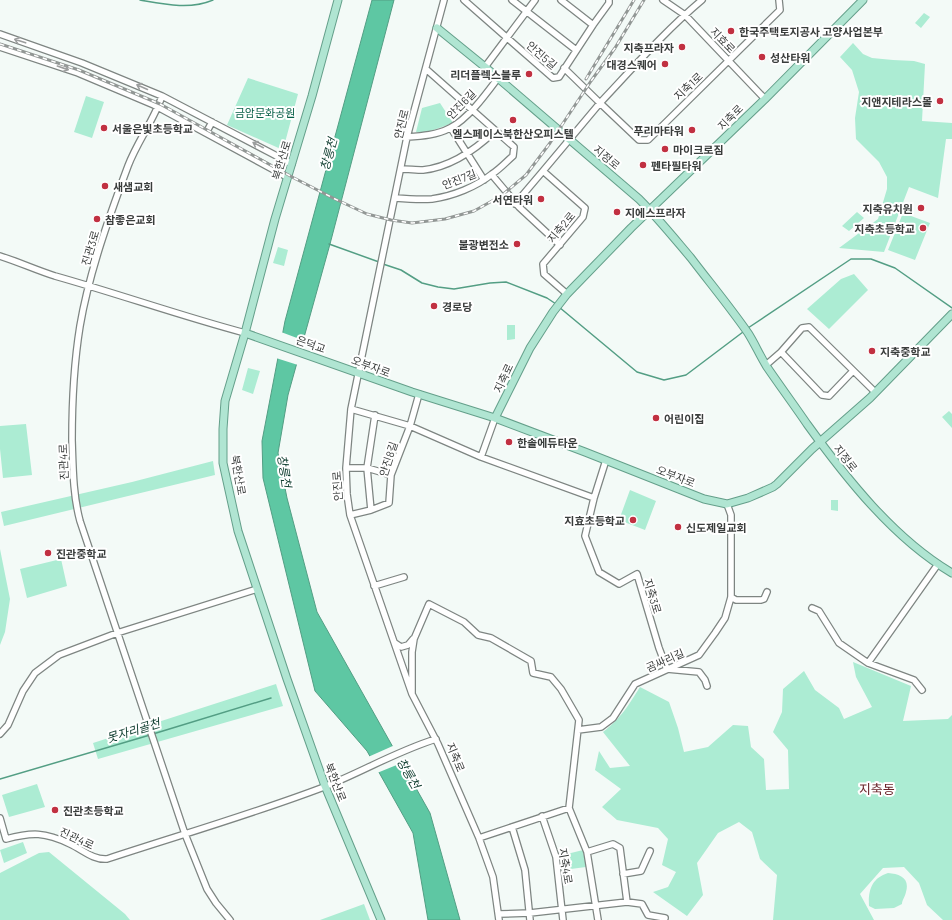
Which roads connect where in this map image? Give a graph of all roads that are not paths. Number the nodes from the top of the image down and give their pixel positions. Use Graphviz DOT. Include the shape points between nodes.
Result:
graph roads {
  1 [pos="338,0"];
  2 [pos="444,0"];
  3 [pos="464,0"];
  4 [pos="512,0"];
  5 [pos="535,0"];
  6 [pos="561,0"];
  7 [pos="610,0"];
  8 [pos="663,0"];
  9 [pos="702,0"];
  10 [pos="779,0"];
  11 [pos="863,0"];
  12 [pos="526,11"];
  13 [pos="685,15"];
  14 [pos="593,25"];
  15 [pos="437,28"];
  16 [pos="0,34"];
  17 [pos="507,38"];
  18 [pos="0,47"];
  19 [pos="576,50"];
  20 [pos="729,60"];
  21 [pos="484,67"];
  22 [pos="564,68"];
  23 [pos="426,69"];
  24 [pos="498,78"];
  25 [pos="162,96"];
  26 [pos="765,99"];
  27 [pos="600,103"];
  28 [pos="158,106"];
  29 [pos="471,110"];
  30 [pos="212,122"];
  31 [pos="451,128"];
  32 [pos="495,131"];
  33 [pos="206,133"];
  34 [pos="407,137"];
  35 [pos="570,140"];
  36 [pos="466,154"];
  37 [pos="292,164"];
  38 [pos="401,169"];
  39 [pos="543,171"];
  40 [pos="492,175"];
  41 [pos="287,177"];
  42 [pos="484,180"];
  43 [pos="395,198"];
  44 [pos="515,204"];
  45 [pos="650,210"];
  46 [pos="560,245"];
  47 [pos="0,256"];
  48 [pos="90,286"];
  49 [pos="567,294"];
  50 [pos="951,315"];
  51 [pos="245,333"];
  52 [pos="781,352"];
  53 [pos="766,365"];
  54 [pos="340,366"];
  55 [pos="853,371"];
  56 [pos="359,373"];
  57 [pos="875,392"];
  58 [pos="419,394"];
  59 [pos="351,409"];
  60 [pos="375,415"];
  61 [pos="495,418"];
  62 [pos="410,426"];
  63 [pos="820,442"];
  64 [pos="481,457"];
  65 [pos="606,460"];
  66 [pos="346,468"];
  67 [pos="367,468"];
  68 [pos="391,475"];
  69 [pos="594,498"];
  70 [pos="727,504"];
  71 [pos="371,510"];
  72 [pos="350,515"];
  73 [pos="938,564"];
  74 [pos="952,573"];
  75 [pos="404,577"];
  76 [pos="374,586"];
  77 [pos="257,589"];
  78 [pos="767,592"];
  79 [pos="731,597"];
  80 [pos="812,608"];
  81 [pos="117,633"];
  82 [pos="414,639"];
  83 [pos="395,644"];
  84 [pos="868,664"];
  85 [pos="667,669"];
  86 [pos="707,686"];
  87 [pos="922,690"];
  88 [pos="412,694"];
  89 [pos="578,730"];
  90 [pos="0,734"];
  91 [pos="436,739"];
  92 [pos="325,786"];
  93 [pos="569,808"];
  94 [pos="542,816"];
  95 [pos="0,818"];
  96 [pos="512,827"];
  97 [pos="185,834"];
  98 [pos="479,838"];
  99 [pos="587,852"];
  100 [pos="650,852"];
  101 [pos="623,874"];
  102 [pos="627,902"];
  103 [pos="595,906"];
  104 [pos="562,909"];
  105 [pos="530,912"];
  106 [pos="499,917"];
  107 [pos="665,918"];
  108 [pos="230,920"];
  109 [pos="381,920"];
  110 [pos="530,920"];
  111 [pos="563,920"];
  112 [pos="598,920"];
  1 -- 37 [label="main road, 북한산로"];
  2 -- 15 [label="street, 안진로"];
  3 -- 17 [label="street, 안진5길"];
  4 -- 12 [label="street"];
  5 -- 12 [label="street"];
  6 -- 14 [label="street"];
  7 -- 14 [label="street, 안진5길"];
  8 -- 13 [label="street, 지효로"];
  9 -- 13 [label="street"];
  10 -- 20 [label="street, 지축1로" via="780,10"];
  11 -- 26 [label="main road, 지축로"];
  12 -- 17 [label="street"];
  12 -- 19 [label="street"];
  13 -- 20 [label="street, 지효로"];
  13 -- 27 [label="street"];
  14 -- 19 [label="street, 안진5길"];
  15 -- 21 [label="main road, 지정로"];
  15 -- 23 [label="street, 안진로"];
  25 -- 16 [label="street, one-way" via="82,63"];
  17 -- 21 [label="street"];
  17 -- 22 [label="street, 안진5길" via="553,78 559,77"];
  18 -- 28 [label="street, one-way" via="78,73"];
  19 -- 22 [label="street, 안진5길"];
  20 -- 26 [label="street, 지효로"];
  20 -- 27 [label="street, 지축1로" via="648,140 639,140"];
  21 -- 24 [label="main road, 지정로"];
  22 -- 27 [label="street, 지축1로"];
  23 -- 29 [label="street"];
  23 -- 34 [label="street, 안진로"];
  24 -- 29 [label="street, 안진6길"];
  24 -- 35 [label="main road, 지정로"];
  25 -- 28 [label="street, 진관3로"];
  25 -- 30 [label="street"];
  26 -- 45 [label="main road, 지축로"];
  27 -- 35 [label="street"];
  28 -- 33 [label="street"];
  28 -- 48 [label="street, 진관3로" via="127,167"];
  29 -- 31 [label="street, 안진6길"];
  29 -- 32 [label="street"];
  30 -- 33 [label="street"];
  37 -- 30 [label="street, one-way"];
  31 -- 34 [label="street, 안진6길" via="427,136"];
  31 -- 36 [label="street"];
  32 -- 36 [label="street"];
  32 -- 40 [label="street, 안진7길" via="514,147 513,156"];
  33 -- 41 [label="street"];
  34 -- 38 [label="street, 안진로"];
  35 -- 39 [label="street"];
  35 -- 45 [label="main road, 지정로"];
  36 -- 38 [label="street" via="448,164 423,170"];
  36 -- 42 [label="street"];
  37 -- 41 [label="main road, 북한산로"];
  38 -- 43 [label="street, 안진로"];
  39 -- 44 [label="street"];
  39 -- 46 [label="street, 지축2로" via="585,208 584,217"];
  40 -- 42 [label="street, 안진7길"];
  40 -- 44 [label="street"];
  41 -- 51 [label="main road, 북한산로"];
  42 -- 43 [label="street, 안진7길" via="453,194 432,199"];
  43 -- 56 [label="street, 안진로"];
  44 -- 46 [label="street"];
  45 -- 49 [label="main road, 지축로"];
  45 -- 53 [label="main road, 지정로" via="716,290 748,334"];
  46 -- 49 [label="street, 지축2로" via="543,264 544,274"];
  47 -- 48 [label="street"];
  48 -- 51 [label="street"];
  48 -- 81 [label="street, 진관4로" via="80,325 74,384 74,493 80,521"];
  49 -- 61 [label="main road, 지축로" via="527,354"];
  50 -- 57 [label="main road, 오부자로"];
  51 -- 54 [label="main road, 은덕교"];
  51 -- 77 [label="main road, 북한산로" via="225,400 223,463 238,531"];
  52 -- 53 [label="street"];
  52 -- 55 [label="street" via="822,395 830,396"];
  52 -- 55 [label="street" via="802,328 810,327"];
  53 -- 63 [label="main road, 지정로"];
  54 -- 56 [label="main road, 오부자로"];
  55 -- 57 [label="street"];
  56 -- 58 [label="main road, 오부자로"];
  56 -- 59 [label="street, 안진로"];
  57 -- 63 [label="main road, 오부자로"];
  58 -- 61 [label="main road, 오부자로"];
  58 -- 62 [label="street, 안진8길"];
  59 -- 60 [label="street"];
  59 -- 66 [label="street, 안진로"];
  60 -- 62 [label="street"];
  60 -- 67 [label="street, 안진8길"];
  61 -- 64 [label="street, 지축로"];
  61 -- 65 [label="main road, 오부자로"];
  62 -- 64 [label="street"];
  62 -- 68 [label="street, 안진8길"];
  63 -- 70 [label="main road, 오부자로" via="773,487"];
  63 -- 73 [label="main road, 지정로" via="857,489 895,528"];
  64 -- 69 [label="street"];
  65 -- 69 [label="street, 지축3로"];
  65 -- 70 [label="main road, 오부자로" via="704,499"];
  66 -- 67 [label="street"];
  66 -- 72 [label="street, 안진로"];
  67 -- 68 [label="street"];
  67 -- 71 [label="street, 안진8길"];
  68 -- 71 [label="street, 안진8길" via="390,503"];
  69 -- 85 [label="street, 지축3로" via="585,536 599,572 619,584 636,574"];
  70 -- 79 [label="street, 곰싸리길" via="731,515"];
  71 -- 72 [label="street, 안진8길"];
  72 -- 76 [label="street, 안진로"];
  73 -- 74 [label="main road, 지정로"];
  73 -- 84 [label="street"];
  75 -- 76 [label="street"];
  76 -- 83 [label="street, 안진로"];
  77 -- 81 [label="street"];
  77 -- 92 [label="main road, 북한산로"];
  78 -- 79 [label="street" via="761,600 736,600"];
  79 -- 85 [label="street, 곰싸리길" via="725,618 699,655"];
  80 -- 84 [label="street" via="819,611 839,643"];
  81 -- 90 [label="street" via="59,655 36,673 23,691 8,725"];
  81 -- 97 [label="street, 진관4로"];
  82 -- 83 [label="street" via="401,647"];
  82 -- 88 [label="street, 지축로"];
  82 -- 89 [label="street, 지축로" via="429,604 464,622 478,635 490,638 531,661 533,673 551,677 579,720"];
  83 -- 88 [label="street, 안진로"];
  84 -- 87 [label="street" via="914,680"];
  85 -- 86 [label="street" via="699,672"];
  85 -- 89 [label="street, 곰싸리길" via="635,684 613,718 601,727"];
  88 -- 91 [label="street, 지축로"];
  89 -- 93 [label="street"];
  91 -- 92 [label="street, 진관4로"];
  91 -- 98 [label="street, 지축로"];
  92 -- 97 [label="street, 진관4로" via="244,816"];
  92 -- 109 [label="main road, 북한산로"];
  93 -- 94 [label="street"];
  93 -- 99 [label="street, 지축4로"];
  94 -- 96 [label="street"];
  94 -- 104 [label="street, 지축4로" via="556,857"];
  95 -- 97 [label="street, 진관4로" via="6,839 37,833 56,838 103,859"];
  96 -- 98 [label="street"];
  96 -- 105 [label="street" via="525,870"];
  97 -- 108 [label="street" via="207,889"];
  98 -- 106 [label="street, 지축로" via="493,877"];
  99 -- 101 [label="street, 지축4로" via="613,844 620,848"];
  99 -- 103 [label="street, 지축4로"];
  100 -- 101 [label="street" via="641,871"];
  101 -- 102 [label="street, 지축4로"];
  102 -- 103 [label="street"];
  102 -- 107 [label="street" via="642,904 648,915"];
  103 -- 104 [label="street"];
  103 -- 112 [label="street, 지축4로"];
  104 -- 105 [label="street"];
  104 -- 111 [label="street, 지축4로"];
  105 -- 106 [label="street"];
  105 -- 110 [label="street"];
}
